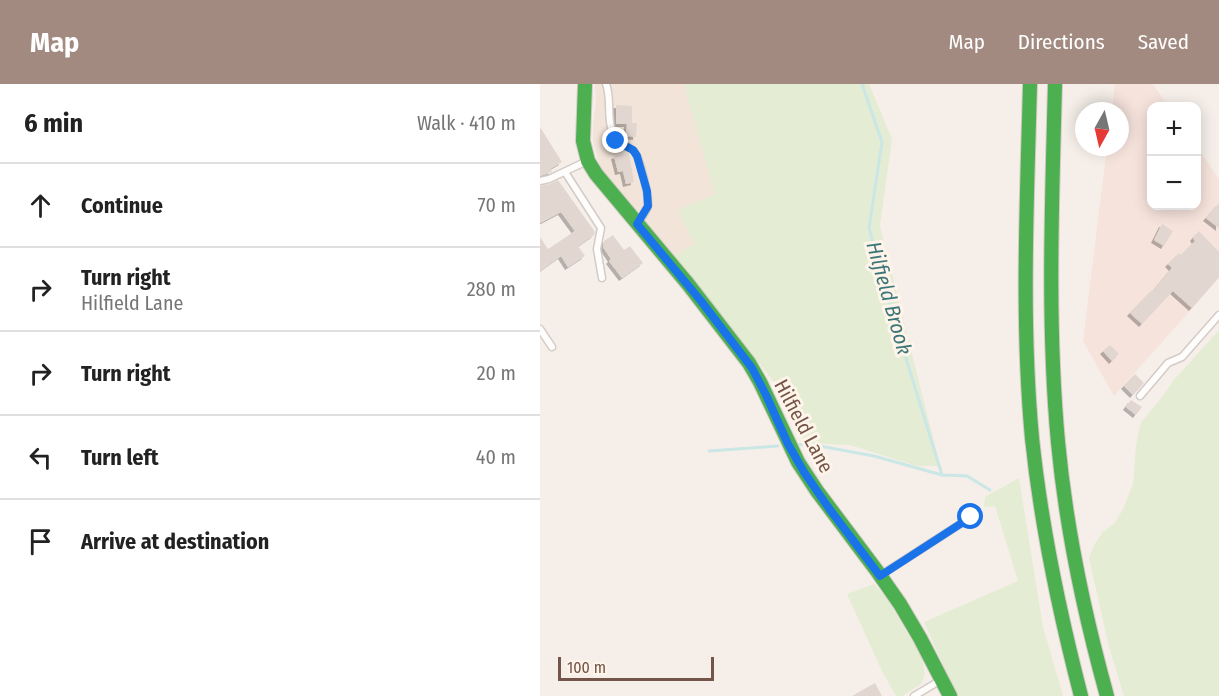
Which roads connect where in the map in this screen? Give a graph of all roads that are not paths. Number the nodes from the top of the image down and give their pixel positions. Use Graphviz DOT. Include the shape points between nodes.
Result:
graph roads {
  1 [pos="585,84"];
  2 [pos="606,84"];
  3 [pos="1030,84"];
  4 [pos="1055,84"];
  5 [pos="588,161"];
  6 [pos="565,172"];
  7 [pos="540,181"];
  8 [pos="637,224"];
  9 [pos="602,278"];
  10 [pos="1219,315"];
  11 [pos="540,329"];
  12 [pos="552,348"];
  13 [pos="1140,396"];
  14 [pos="971,517"];
  15 [pos="880,576"];
  16 [pos="941,680"];
  17 [pos="914,696"];
  18 [pos="950,696"];
  19 [pos="1081,696"];
  20 [pos="1107,696"];
  1 -- 5 [label="main road, Hilfield Lane" via="583,141"];
  2 -- 8 [label="lane" via="613,136 637,156 647,191 648,206"];
  3 -- 19 [label="main road" via="1027,318 1033,439 1051,566"];
  4 -- 20 [label="main road" via="1052,326 1058,444 1076,569"];
  5 -- 6 [label="lane"];
  5 -- 8 [label="main road, Hilfield Lane"];
  6 -- 7 [label="lane"];
  6 -- 9 [label="lane" via="601,228 597,249"];
  8 -- 15 [label="main road, Hilfield Lane" via="752,368 804,472"];
  10 -- 13 [label="lane"];
  11 -- 12 [label="lane"];
  14 -- 15 [label="lane"];
  15 -- 16 [label="main road, Hilfield Lane" via="906,614"];
  16 -- 17 [label="lane"];
  16 -- 18 [label="main road, Hilfield Lane"];
}
